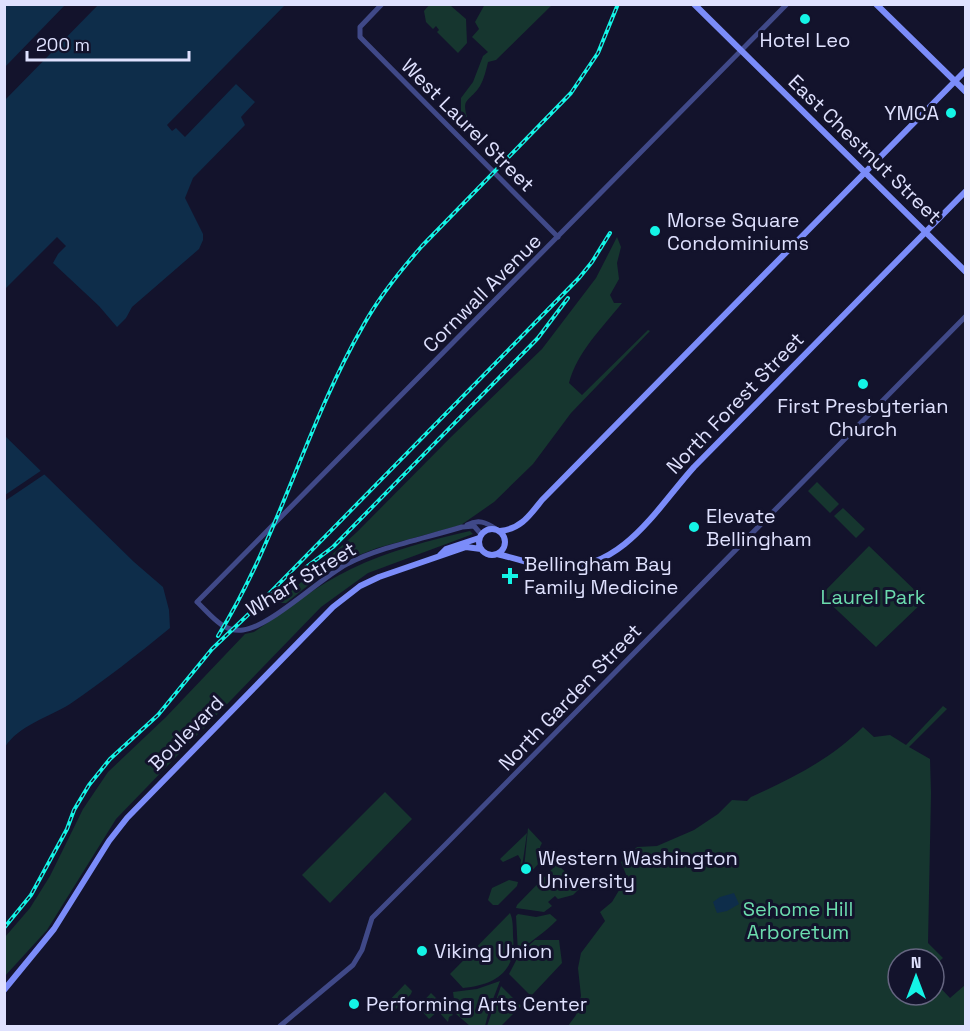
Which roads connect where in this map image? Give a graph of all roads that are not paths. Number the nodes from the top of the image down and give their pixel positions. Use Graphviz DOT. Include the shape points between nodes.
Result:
graph roads {
  1 [pos="382,4"];
  2 [pos="694,4"];
  3 [pos="787,4"];
  4 [pos="876,4"];
  5 [pos="741,51"];
  6 [pos="966,70"];
  7 [pos="954,81"];
  8 [pos="966,92"];
  9 [pos="865,172"];
  10 [pos="966,191"];
  11 [pos="925,232"];
  12 [pos="558,237"];
  13 [pos="966,272"];
  14 [pos="966,316"];
  15 [pos="462,527"];
  16 [pos="498,530"];
  17 [pos="480,536"];
  18 [pos="481,549"];
  19 [pos="497,554"];
  20 [pos="439,555"];
  21 [pos="224,627"];
  22 [pos="4,990"];
  23 [pos="280,1026"];
  1 -- 12 [label="street, West Laurel Street" via="360,27 360,37"];
  2 -- 5 [label="main road, East Chestnut Street"];
  3 -- 5 [label="street, Cornwall Avenue"];
  4 -- 7 [label="main road"];
  5 -- 9 [label="main road, East Chestnut Street"];
  5 -- 12 [label="street, Cornwall Avenue"];
  6 -- 7 [label="main road"];
  7 -- 8 [label="main road"];
  7 -- 9 [label="main road"];
  9 -- 11 [label="main road, East Chestnut Street"];
  9 -- 16 [label="main road" via="524,522 512,529"];
  10 -- 11 [label="main road, North Forest Street"];
  11 -- 13 [label="main road, East Chestnut Street"];
  11 -- 19 [label="main road, North Forest Street" via="694,467 654,516 620,549 590,563 563,568"];
  12 -- 21 [label="street, Cornwall Avenue" via="197,602"];
  14 -- 23 [label="street, North Garden Street" via="372,918 353,965"];
  15 -- 16 [label="street, Wharf Street" via="478,521"];
  15 -- 17 [label="street" via="474,526"];
  15 -- 21 [label="street, Wharf Street" via="351,562 259,625 244,630"];
  16 -- 17 [label="main road" via="488,529"];
  16 -- 19 [label="main road" via="506,543"];
  17 -- 18 [label="main road"];
  17 -- 20 [label="main road, Boulevard"];
  18 -- 19 [label="main road" via="490,555"];
  18 -- 20 [label="main road, Boulevard" via="466,547"];
  20 -- 22 [label="main road, Boulevard" via="360,586 333,607 127,818 54,928"];
}
